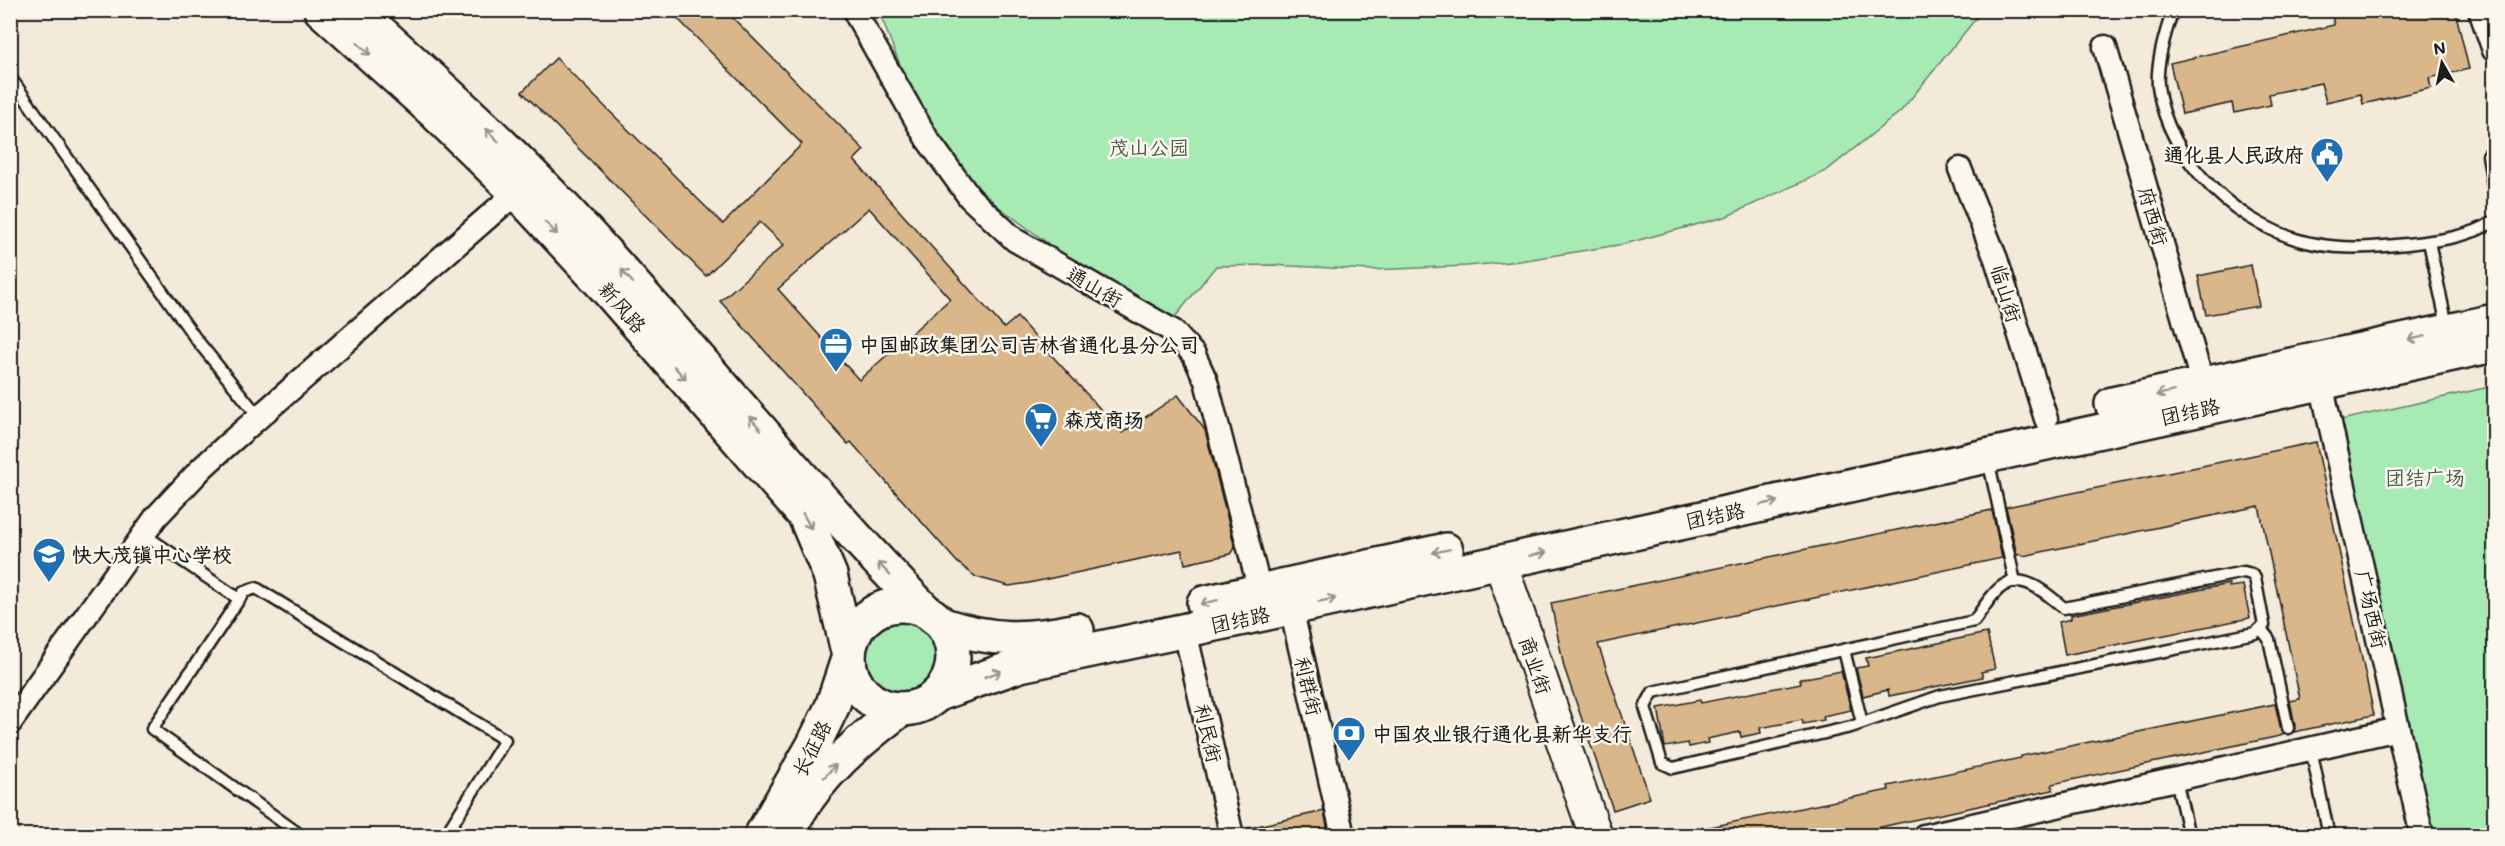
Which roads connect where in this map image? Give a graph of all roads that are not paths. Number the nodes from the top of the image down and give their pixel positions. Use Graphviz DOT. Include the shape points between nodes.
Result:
graph roads {
  1 [pos="321,10"];
  2 [pos="356,10"];
  3 [pos="2173,10"];
  4 [pos="2480,10"];
  5 [pos="857,16"];
  6 [pos="2105,47"];
  7 [pos="2494,50"];
  8 [pos="10,77"];
  9 [pos="2488,155"];
  10 [pos="1960,169"];
  11 [pos="525,184"];
  12 [pos="2494,191"];
  13 [pos="2494,221"];
  14 [pos="2429,242"];
  15 [pos="2494,321"];
  16 [pos="2448,331"];
  17 [pos="2494,345"];
  18 [pos="2321,383"];
  19 [pos="2203,385"];
  20 [pos="259,417"];
  21 [pos="2046,419"];
  22 [pos="1987,455"];
  23 [pos="143,534"];
  24 [pos="1500,562"];
  25 [pos="2015,582"];
  26 [pos="1260,591"];
  27 [pos="239,599"];
  28 [pos="1291,608"];
  29 [pos="934,618"];
  30 [pos="2261,629"];
  31 [pos="1185,631"];
  32 [pos="1844,650"];
  33 [pos="849,656"];
  34 [pos="938,694"];
  35 [pos="901,709"];
  36 [pos="10,723"];
  37 [pos="1862,723"];
  38 [pos="2288,728"];
  39 [pos="2398,729"];
  40 [pos="2311,749"];
  41 [pos="2176,779"];
  42 [pos="302,836"];
  43 [pos="445,836"];
  44 [pos="761,836"];
  45 [pos="785,836"];
  46 [pos="1232,836"];
  47 [pos="1343,836"];
  48 [pos="1596,836"];
  49 [pos="1924,836"];
  50 [pos="2188,836"];
  51 [pos="2329,836"];
  52 [pos="2422,836"];
  1 -- 11 [label="highway, 新风路, one-way" via="433,111"];
  11 -- 2 [label="highway, 新风路, one-way" via="449,94"];
  3 -- 14 [label="lane" via="2164,39 2158,86 2166,116 2194,167 2225,199 2277,232 2316,244 2356,247"];
  4 -- 7 [label="street"];
  5 -- 26 [label="street, 通山街" via="940,160 984,212 1015,240 1173,331 1194,355 1206,381"];
  6 -- 19 [label="street, 府西街"];
  8 -- 20 [label="lane" via="196,339"];
  9 -- 12 [label="lane"];
  10 -- 21 [label="street, 临山街" via="1996,259"];
  11 -- 20 [label="street"];
  29 -- 11 [label="highway, 新风路, one-way" via="863,547 621,270"];
  11 -- 33 [label="highway, 新风路, one-way" via="603,285 805,516 830,575"];
  13 -- 14 [label="lane" via="2485,228"];
  14 -- 16 [label="lane"];
  15 -- 16 [label="highway, 团结路"];
  16 -- 19 [label="highway, 团结路, one-way"];
  17 -- 18 [label="highway, 团结路"];
  18 -- 22 [label="highway, 团结路"];
  18 -- 39 [label="street, 广场西街"];
  19 -- 21 [label="highway, 团结路, one-way"];
  20 -- 23 [label="street" via="194,476"];
  21 -- 26 [label="highway, 团结路, one-way"];
  24 -- 22 [label="highway, 团结路, one-way"];
  22 -- 25 [label="lane"];
  23 -- 27 [label="lane"];
  23 -- 36 [label="street"];
  28 -- 24 [label="highway, 团结路, one-way"];
  24 -- 48 [label="street, 商业街"];
  25 -- 30 [label="lane" via="2037,587 2064,608 2248,572 2255,578 2264,625"];
  25 -- 32 [label="lane" via="1994,593 1974,621"];
  26 -- 29 [label="highway, 团结路, one-way" via="1041,638 986,636"];
  27 -- 42 [label="lane" via="152,729"];
  27 -- 43 [label="lane" via="244,592 256,588 506,740"];
  28 -- 31 [label="highway, 团结路"];
  28 -- 47 [label="street, 利群街"];
  29 -- 33 [label="highway" via="915,606 892,606 870,615 855,633"];
  29 -- 34 [label="highway" via="949,635 953,657 952,670"];
  30 -- 37 [label="lane" via="1940,696"];
  30 -- 38 [label="lane" via="2269,639"];
  34 -- 31 [label="highway, 团结路, one-way" via="1020,664"];
  31 -- 46 [label="street, 利民街"];
  32 -- 37 [label="lane"];
  32 -- 37 [label="lane" via="1653,692 1645,707 1662,763 1673,768"];
  33 -- 35 [label="highway" via="856,682 864,693 887,707"];
  33 -- 44 [label="highway, 长征路" via="813,746"];
  34 -- 35 [label="highway" via="914,707"];
  45 -- 35 [label="highway, 长征路, one-way" via="807,797 828,773"];
  39 -- 40 [label="street"];
  39 -- 52 [label="street, 广场西街"];
  40 -- 41 [label="street"];
  40 -- 51 [label="lane"];
  41 -- 49 [label="street"];
  41 -- 50 [label="lane"];
}
